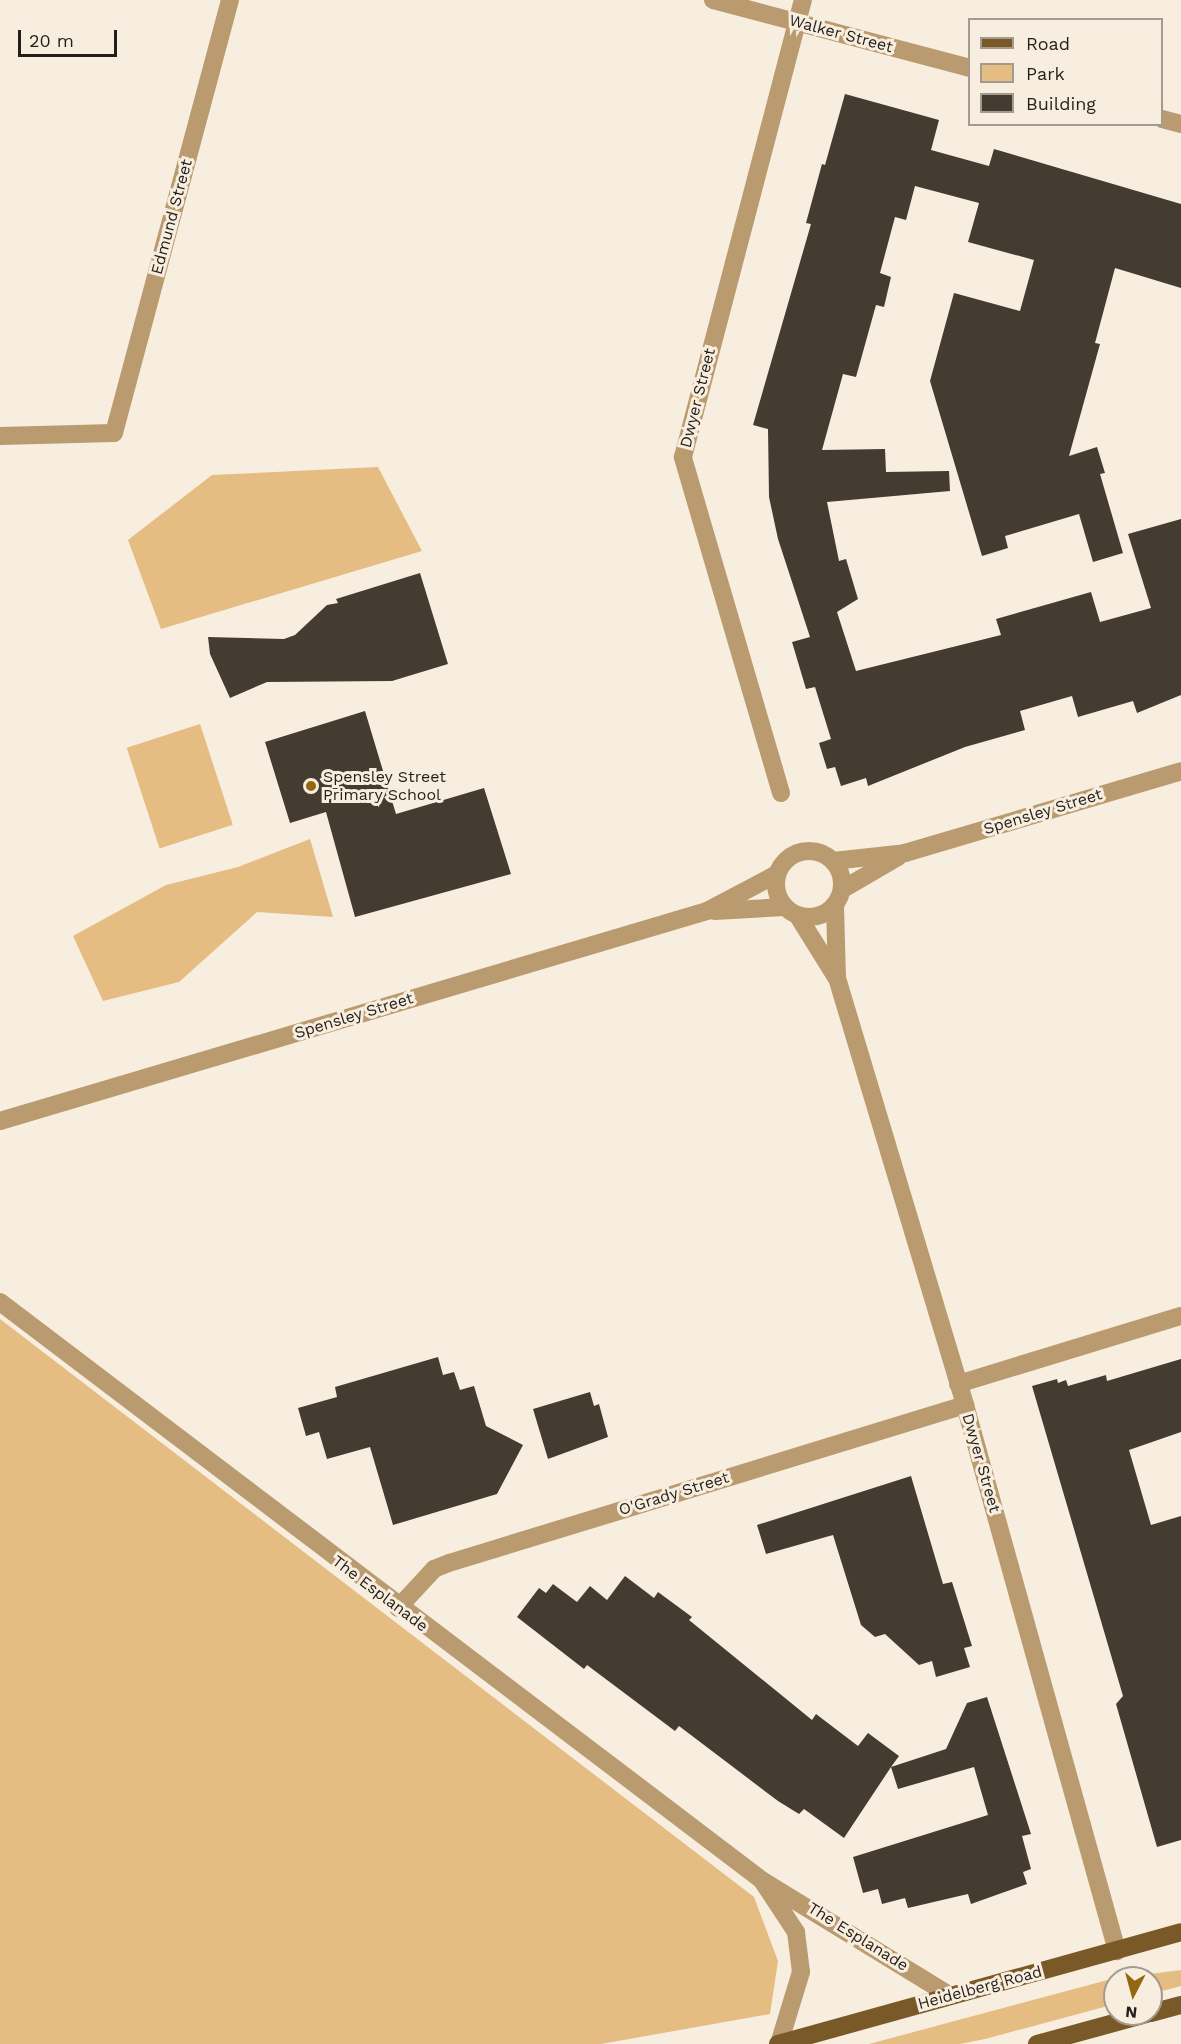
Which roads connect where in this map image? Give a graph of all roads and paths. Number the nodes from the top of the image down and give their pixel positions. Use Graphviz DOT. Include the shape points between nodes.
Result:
graph roads {
  1 [pos="230,0"];
  2 [pos="713,0"];
  3 [pos="804,0"];
  4 [pos="798,22"];
  5 [pos="968,68"];
  6 [pos="1163,120"];
  7 [pos="1181,124"];
  8 [pos="0,436"];
  9 [pos="1181,771"];
  10 [pos="781,793"];
  11 [pos="905,853"];
  12 [pos="833,861"];
  13 [pos="777,874"];
  14 [pos="843,889"];
  15 [pos="835,906"];
  16 [pos="707,911"];
  17 [pos="791,911"];
  18 [pos="837,978"];
  19 [pos="0,1121"];
  20 [pos="0,1302"];
  21 [pos="1181,1316"];
  22 [pos="958,1384"];
  23 [pos="965,1405"];
  24 [pos="398,1608"];
  25 [pos="763,1881"];
  26 [pos="1181,1932"];
  27 [pos="1117,1951"];
  28 [pos="951,1996"];
  29 [pos="1181,2005"];
  30 [pos="1163,2010"];
  31 [pos="1104,2026"];
  32 [pos="778,2044"];
  33 [pos="1037,2044"];
  1 -- 8 [label="street, Edmund Street" via="114,433"];
  2 -- 4 [label="street, Walker Street"];
  3 -- 4 [label="street, Dwyer Street"];
  4 -- 5 [label="street, Walker Street"];
  4 -- 10 [label="street, Dwyer Street" via="683,457"];
  6 -- 7 [label="street"];
  9 -- 11 [label="street, Spensley Street"];
  11 -- 12 [label="street, Spensley Street"];
  11 -- 14 [label="street, Spensley Street"];
  12 -- 13 [label="street" via="824,854 802,852 791,856"];
  12 -- 14 [label="street"];
  13 -- 16 [label="street, Spensley Street"];
  13 -- 17 [label="street" via="778,897"];
  14 -- 15 [label="street"];
  15 -- 17 [label="street" via="815,918"];
  15 -- 18 [label="street, Dwyer Street"];
  16 -- 17 [label="street, Spensley Street"];
  16 -- 19 [label="street, Spensley Street"];
  17 -- 18 [label="street, Dwyer Street"];
  18 -- 22 [label="street, Dwyer Street"];
  20 -- 24 [label="street, The Esplanade"];
  21 -- 22 [label="street"];
  22 -- 23 [label="street, Dwyer Street"];
  23 -- 24 [label="street, O'Grady Street" via="449,1563 434,1569"];
  23 -- 27 [label="street, Dwyer Street"];
  24 -- 25 [label="street, The Esplanade"];
  25 -- 28 [label="street, The Esplanade"];
  25 -- 32 [label="street, The Esplanade" via="796,1932 801,1972"];
  26 -- 27 [label="main road, Heidelberg Road"];
  27 -- 28 [label="main road, Heidelberg Road"];
  28 -- 32 [label="main road, Heidelberg Road"];
  29 -- 30 [label="main road"];
  31 -- 33 [label="main road"];
}
